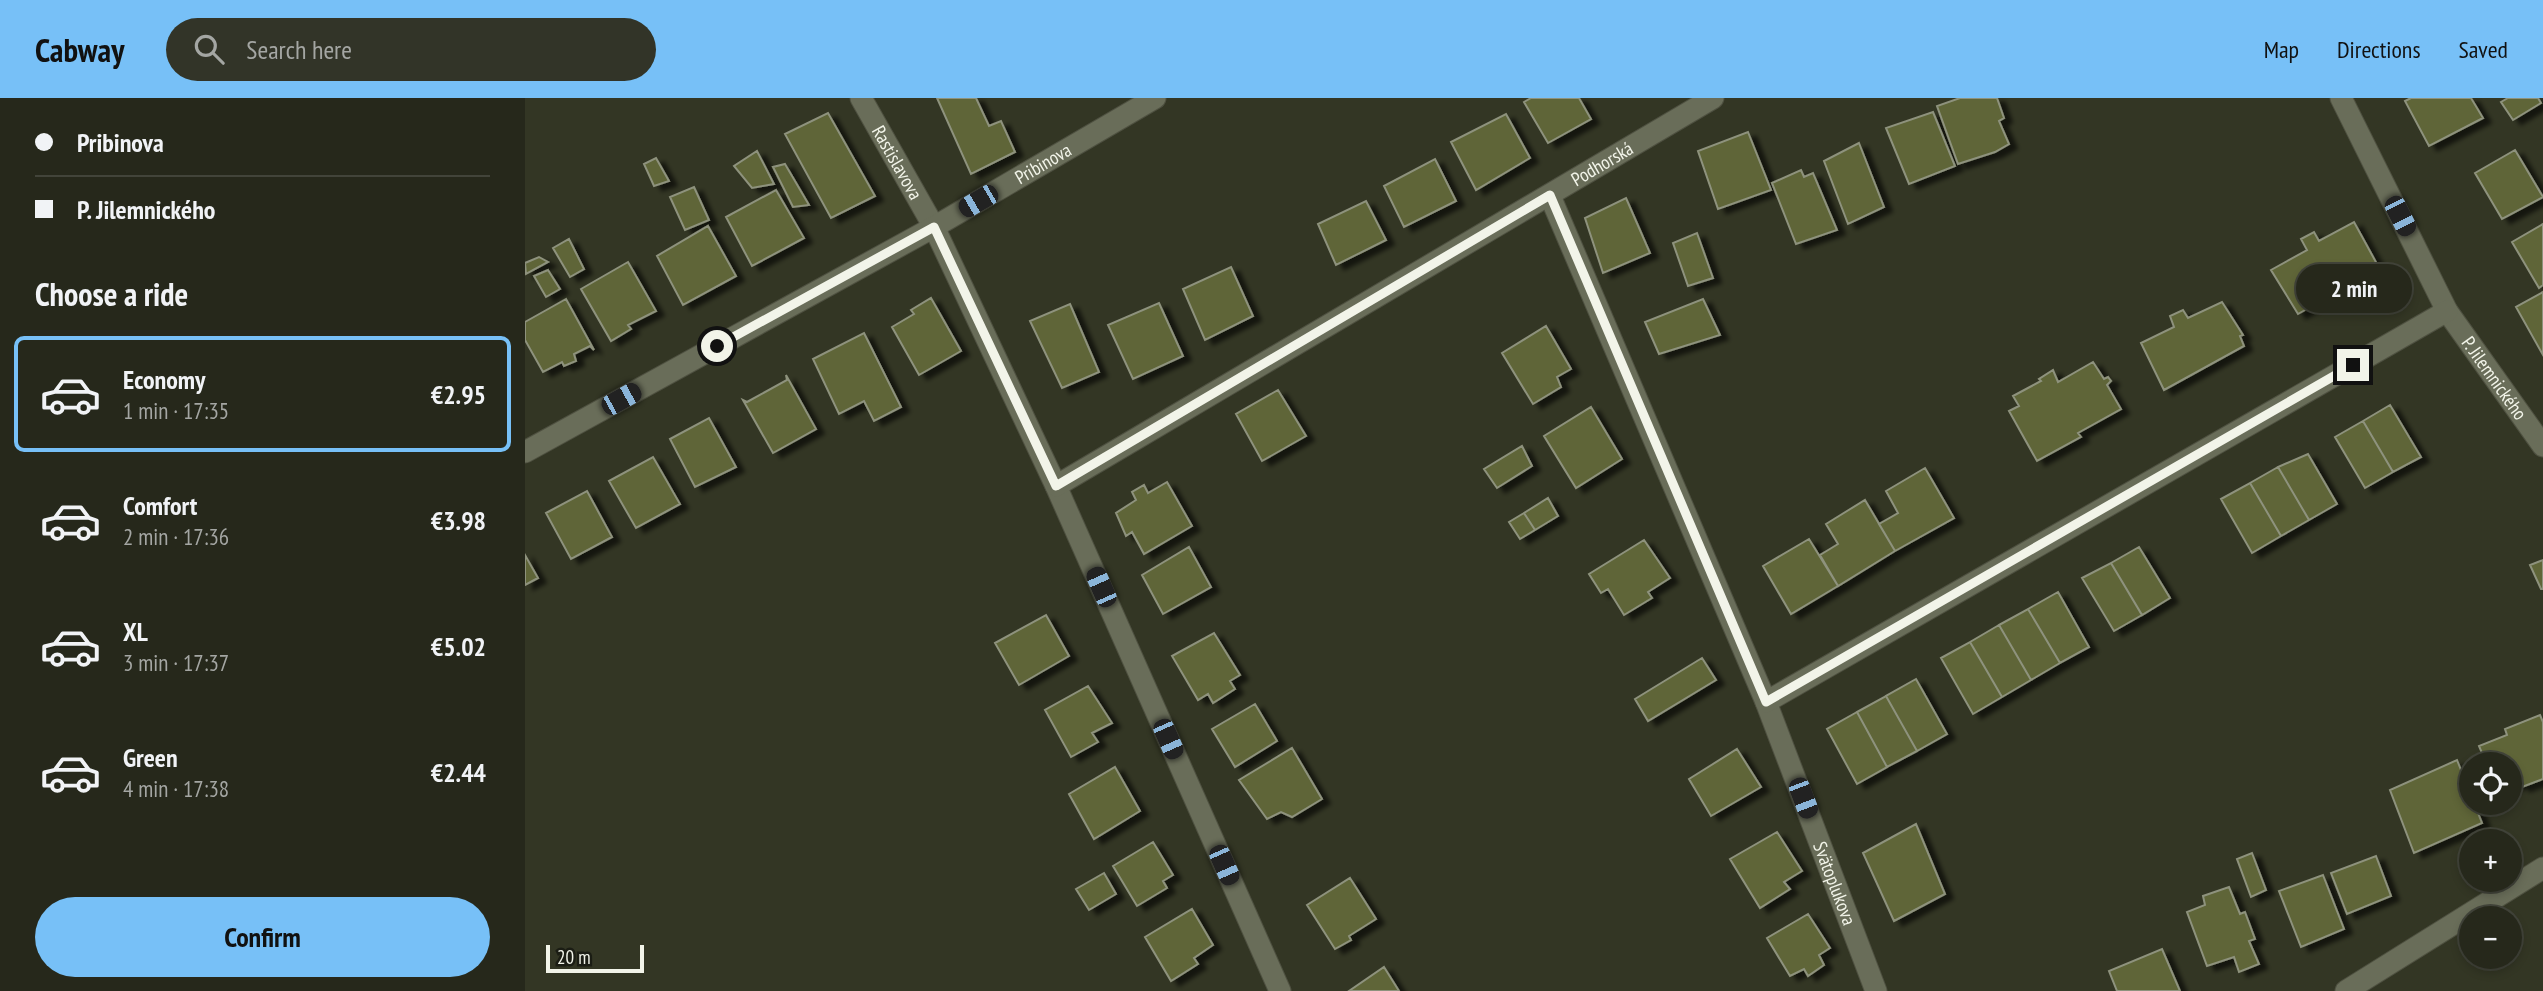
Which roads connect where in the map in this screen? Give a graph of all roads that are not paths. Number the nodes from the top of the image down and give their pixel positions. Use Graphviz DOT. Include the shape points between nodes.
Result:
graph roads {
  1 [pos="860,98"];
  2 [pos="1155,98"];
  3 [pos="1713,98"];
  4 [pos="2341,98"];
  5 [pos="1550,195"];
  6 [pos="934,227"];
  7 [pos="2447,311"];
  8 [pos="2543,446"];
  9 [pos="525,452"];
  10 [pos="1056,486"];
  11 [pos="1766,702"];
  12 [pos="2543,868"];
  13 [pos="1280,991"];
  14 [pos="1875,991"];
  15 [pos="2346,991"];
  1 -- 6 [label="street, Rastislavova"];
  2 -- 6 [label="street, Pribinova"];
  3 -- 5 [label="street, Podhorská"];
  4 -- 7 [label="street, P. Jilemnického"];
  5 -- 10 [label="street, Podhorská"];
  5 -- 11 [label="street, Svätoplukova"];
  6 -- 9 [label="street, Pribinova"];
  6 -- 10 [label="street, Rastislavova"];
  7 -- 8 [label="street, P. Jilemnického"];
  7 -- 11 [label="street"];
  10 -- 13 [label="street, Rastislavova"];
  11 -- 14 [label="street, Svätoplukova"];
  12 -- 15 [label="street"];
}
